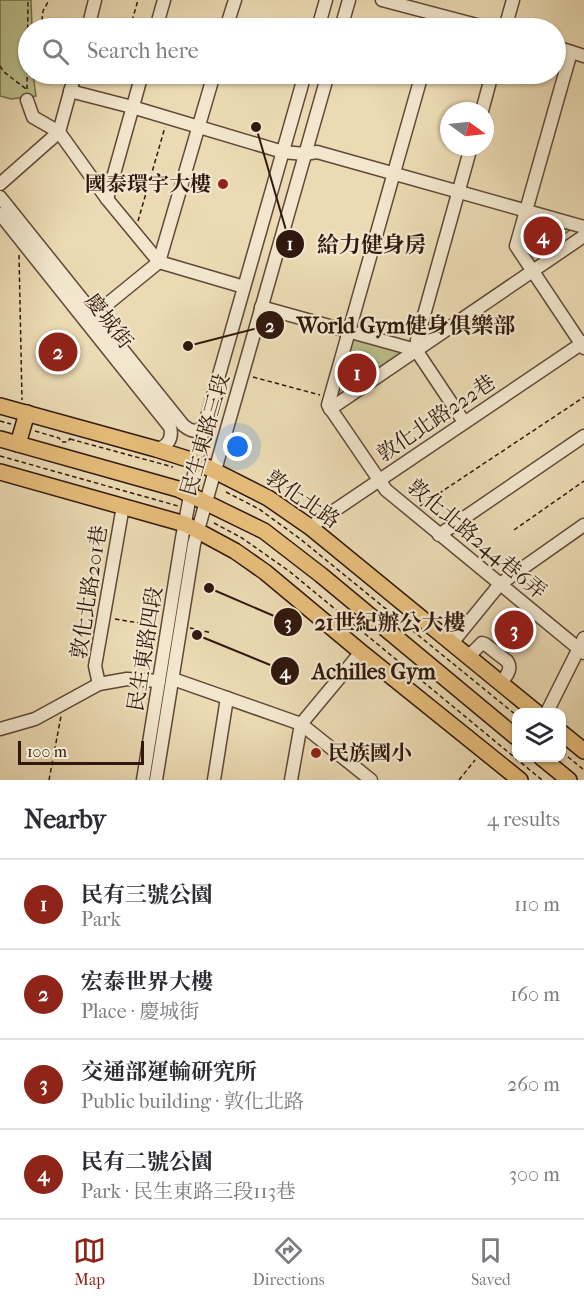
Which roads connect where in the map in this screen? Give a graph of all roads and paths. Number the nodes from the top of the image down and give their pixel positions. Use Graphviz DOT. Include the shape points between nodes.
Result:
graph roads {
  1 [pos="28,0"];
  2 [pos="49,0"];
  3 [pos="96,0"];
  4 [pos="138,0"];
  5 [pos="164,0"];
  6 [pos="234,0"];
  7 [pos="326,0"];
  8 [pos="349,0"];
  9 [pos="382,0"];
  10 [pos="513,0"];
  11 [pos="28,18"];
  12 [pos="42,18"];
  13 [pos="91,18"];
  14 [pos="133,18"];
  15 [pos="159,18"];
  16 [pos="229,18"];
  17 [pos="321,18"];
  18 [pos="344,18"];
  19 [pos="432,18"];
  20 [pos="508,18"];
  21 [pos="566,50"];
  22 [pos="571,52"];
  23 [pos="584,56"];
  24 [pos="0,66"];
  25 [pos="566,70"];
  26 [pos="18,83"];
  27 [pos="19,84"];
  28 [pos="27,84"];
  29 [pos="72,84"];
  30 [pos="139,84"];
  31 [pos="210,84"];
  32 [pos="302,84"];
  33 [pos="326,84"];
  34 [pos="419,84"];
  35 [pos="489,84"];
  36 [pos="562,84"];
  37 [pos="70,91"];
  38 [pos="27,100"];
  39 [pos="484,102"];
  40 [pos="132,107"];
  41 [pos="167,118"];
  42 [pos="198,127"];
  43 [pos="58,132"];
  44 [pos="283,152"];
  45 [pos="311,153"];
  46 [pos="469,156"];
  47 [pos="394,173"];
  48 [pos="0,184"];
  49 [pos="459,192"];
  50 [pos="0,197"];
  51 [pos="107,199"];
  52 [pos="526,210"];
  53 [pos="0,214"];
  54 [pos="584,227"];
  55 [pos="135,232"];
  56 [pos="584,236"];
  57 [pos="19,248"];
  58 [pos="159,262"];
  59 [pos="532,271"];
  60 [pos="244,287"];
  61 [pos="261,307"];
  62 [pos="90,319"];
  63 [pos="348,331"];
  64 [pos="583,344"];
  65 [pos="416,350"];
  66 [pos="253,376"];
  67 [pos="584,397"];
  68 [pos="330,403"];
  69 [pos="0,406"];
  70 [pos="25,408"];
  71 [pos="206,420"];
  72 [pos="0,421"];
  73 [pos="464,422"];
  74 [pos="16,426"];
  75 [pos="31,430"];
  76 [pos="188,430"];
  77 [pos="69,434"];
  78 [pos="584,436"];
  79 [pos="0,439"];
  80 [pos="70,439"];
  81 [pos="18,444"];
  82 [pos="156,449"];
  83 [pos="198,454"];
  84 [pos="0,456"];
  85 [pos="180,460"];
  86 [pos="215,470"];
  87 [pos="0,472"];
  88 [pos="379,481"];
  89 [pos="584,481"];
  90 [pos="228,487"];
  91 [pos="190,494"];
  92 [pos="206,501"];
  93 [pos="123,506"];
  94 [pos="178,506"];
  95 [pos="413,512"];
  96 [pos="215,519"];
  97 [pos="214,523"];
  98 [pos="584,525"];
  99 [pos="198,527"];
  100 [pos="310,527"];
  101 [pos="514,530"];
  102 [pos="440,535"];
  103 [pos="500,584"];
  104 [pos="110,618"];
  105 [pos="162,627"];
  106 [pos="187,627"];
  107 [pos="212,633"];
  108 [pos="452,643"];
  109 [pos="582,647"];
  110 [pos="361,652"];
  111 [pos="468,657"];
  112 [pos="173,679"];
  113 [pos="159,681"];
  114 [pos="501,683"];
  115 [pos="99,684"];
  116 [pos="227,698"];
  117 [pos="531,708"];
  118 [pos="549,708"];
  119 [pos="512,712"];
  120 [pos="62,715"];
  121 [pos="301,724"];
  122 [pos="0,729"];
  123 [pos="512,734"];
  124 [pos="566,737"];
  125 [pos="584,751"];
  126 [pos="479,755"];
  127 [pos="566,756"];
  128 [pos="547,762"];
  129 [pos="584,770"];
  130 [pos="518,779"];
  131 [pos="50,780"];
  132 [pos="143,780"];
  133 [pos="156,780"];
  134 [pos="214,780"];
  135 [pos="291,780"];
  136 [pos="371,780"];
  137 [pos="459,780"];
  138 [pos="542,780"];
  139 [pos="569,780"];
  1 -- 11 [label="path"];
  2 -- 12 [label="path"];
  3 -- 13 [label="street"];
  4 -- 14 [label="path"];
  5 -- 15 [label="street"];
  6 -- 16 [label="street"];
  7 -- 17 [label="street"];
  8 -- 18 [label="street"];
  9 -- 19 [label="street"];
  10 -- 20 [label="street"];
  21 -- 22 [label="street"];
  22 -- 23 [label="street"];
  22 -- 25 [label="street"];
  24 -- 26 [label="path"];
  27 -- 28 [label="path" via="27,90"];
  29 -- 37 [label="street"];
  30 -- 40 [label="street"];
  31 -- 42 [label="street"];
  32 -- 44 [label="street, 民生東路三段"];
  33 -- 45 [label="street, 民生東路三段"];
  34 -- 47 [label="street"];
  35 -- 39 [label="street"];
  36 -- 52 [label="street"];
  37 -- 40 [label="street"];
  37 -- 43 [label="street"];
  38 -- 43 [label="street" via="33,117"];
  40 -- 41 [label="street"];
  40 -- 51 [label="street"];
  41 -- 42 [label="street"];
  41 -- 55 [label="path"];
  42 -- 44 [label="street"];
  42 -- 58 [label="street"];
  43 -- 48 [label="street"];
  43 -- 51 [label="street"];
  44 -- 45 [label="street"];
  44 -- 60 [label="street, 民生東路三段"];
  45 -- 47 [label="street"];
  45 -- 61 [label="street, 民生東路三段"];
  46 -- 49 [label="street"];
  47 -- 49 [label="street"];
  47 -- 63 [label="street"];
  49 -- 52 [label="street"];
  49 -- 65 [label="street"];
  50 -- 62 [label="street, 慶城街"];
  51 -- 55 [label="street"];
  52 -- 54 [label="street"];
  52 -- 59 [label="street" via="516,246"];
  53 -- 62 [label="street, 慶城街"];
  55 -- 58 [label="street"];
  56 -- 59 [label="street"];
  57 -- 70 [label="path"];
  58 -- 60 [label="street"];
  58 -- 62 [label="street"];
  59 -- 64 [label="street"];
  59 -- 65 [label="street"];
  60 -- 71 [label="street, 民生東路三段"];
  61 -- 63 [label="street"];
  61 -- 86 [label="street, 民生東路三段"];
  62 -- 76 [label="street, 慶城街"];
  62 -- 82 [label="street, 慶城街" via="170,427 170,440"];
  63 -- 65 [label="street"];
  63 -- 68 [label="street"];
  64 -- 73 [label="street, 敦化北路222巷"];
  65 -- 68 [label="street"];
  65 -- 73 [label="street"];
  66 -- 68 [label="path"];
  67 -- 95 [label="path"];
  68 -- 88 [label="street, 敦化北路244巷6弄"];
  69 -- 70 [label="main road, 敦化北路"];
  70 -- 81 [label="main road"];
  70 -- 82 [label="main road, 敦化北路"];
  71 -- 76 [label="street" via="200,430"];
  71 -- 83 [label="street, 民生東路三段"];
  72 -- 74 [label="path"];
  73 -- 88 [label="street, 敦化北路222巷"];
  75 -- 80 [label="path" via="59,436 62,442"];
  76 -- 83 [label="street, 慶城街"];
  77 -- 80 [label="path"];
  78 -- 102 [label="street"];
  79 -- 81 [label="main road"];
  80 -- 85 [label="path" via="178,469"];
  81 -- 91 [label="main road"];
  82 -- 85 [label="main road, 敦化北路"];
  83 -- 85 [label="main road, 敦化北路"];
  83 -- 86 [label="main road, 敦化北路"];
  83 -- 91 [label="street, 民生東路三段"];
  84 -- 94 [label="path"];
  86 -- 92 [label="street, 民生東路三段"];
  86 -- 100 [label="main road, 敦化北路" via="268,498"];
  87 -- 93 [label="main road"];
  88 -- 95 [label="street, 敦化北路244巷6弄"];
  88 -- 100 [label="street, 敦化北路222巷"];
  89 -- 101 [label="path"];
  90 -- 119 [label="path" via="226,492 259,509 299,538"];
  91 -- 92 [label="main road"];
  91 -- 99 [label="street, 民生東路三段"];
  92 -- 99 [label="street, 民生東路三段"];
  92 -- 123 [label="main road" via="288,548"];
  93 -- 99 [label="main road"];
  93 -- 115 [label="street, 敦化北路201巷" via="95,666"];
  95 -- 102 [label="street, 敦化北路244巷6弄"];
  96 -- 97 [label="path"];
  97 -- 99 [label="path"];
  97 -- 138 [label="path" via="289,571"];
  98 -- 103 [label="street"];
  99 -- 110 [label="main road" via="265,572"];
  99 -- 112 [label="street, 民生東路四段"];
  99 -- 113 [label="street, 民生東路四段"];
  100 -- 108 [label="main road, 敦化北路"];
  102 -- 103 [label="street, 敦化北路244巷6弄"];
  103 -- 108 [label="street"];
  103 -- 109 [label="street, 敦化北路244巷6弄"];
  104 -- 105 [label="path"];
  106 -- 107 [label="path"];
  108 -- 111 [label="main road, 敦化北路"];
  109 -- 118 [label="street"];
  110 -- 121 [label="street"];
  110 -- 130 [label="main road"];
  111 -- 114 [label="main road, 敦化北路"];
  111 -- 114 [label="street" via="482,643 507,661 510,669"];
  112 -- 116 [label="street"];
  112 -- 133 [label="street, 民生東路四段"];
  113 -- 115 [label="street" via="127,679"];
  113 -- 132 [label="street, 民生東路四段"];
  114 -- 117 [label="main road, 敦化北路"];
  115 -- 122 [label="street" via="35,719"];
  116 -- 121 [label="street"];
  116 -- 134 [label="street"];
  120 -- 131 [label="path"];
  121 -- 135 [label="street"];
  121 -- 136 [label="street"];
  124 -- 125 [label="main road"];
  126 -- 137 [label="path"];
  127 -- 129 [label="path"];
  128 -- 139 [label="main road"];
}
